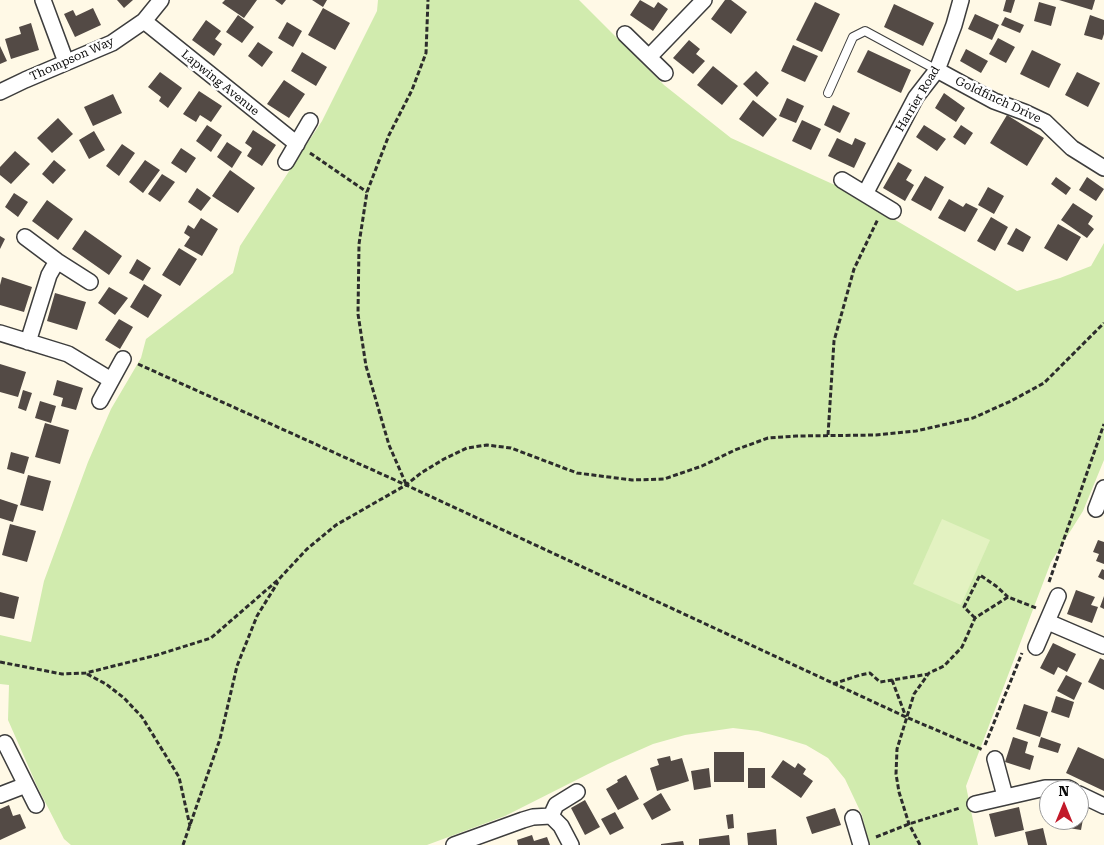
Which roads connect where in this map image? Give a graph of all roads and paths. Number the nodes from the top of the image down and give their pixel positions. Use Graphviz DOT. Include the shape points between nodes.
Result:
graph roads {
  1 [pos="43,0"];
  2 [pos="162,0"];
  3 [pos="428,0"];
  4 [pos="704,0"];
  5 [pos="960,0"];
  6 [pos="144,21"];
  7 [pos="625,34"];
  8 [pos="649,57"];
  9 [pos="66,62"];
  10 [pos="937,70"];
  11 [pos="666,73"];
  12 [pos="0,92"];
  13 [pos="828,93"];
  14 [pos="310,121"];
  15 [pos="297,144"];
  16 [pos="286,162"];
  17 [pos="1104,168"];
  18 [pos="842,180"];
  19 [pos="366,192"];
  20 [pos="865,194"];
  21 [pos="888,209"];
  22 [pos="24,237"];
  23 [pos="57,261"];
  24 [pos="90,282"];
  25 [pos="1104,323"];
  26 [pos="0,333"];
  27 [pos="28,342"];
  28 [pos="123,359"];
  29 [pos="111,380"];
  30 [pos="100,401"];
  31 [pos="828,435"];
  32 [pos="406,485"];
  33 [pos="1104,488"];
  34 [pos="1096,509"];
  35 [pos="279,579"];
  36 [pos="1058,596"];
  37 [pos="1008,597"];
  38 [pos="975,618"];
  39 [pos="1049,618"];
  40 [pos="1104,646"];
  41 [pos="1036,647"];
  42 [pos="0,662"];
  43 [pos="86,673"];
  44 [pos="929,673"];
  45 [pos="892,680"];
  46 [pos="833,684"];
  47 [pos="906,717"];
  48 [pos="5,743"];
  49 [pos="989,755"];
  50 [pos="26,785"];
  51 [pos="1039,789"];
  52 [pos="577,792"];
  53 [pos="0,795"];
  54 [pos="1005,796"];
  55 [pos="1089,799"];
  56 [pos="975,804"];
  57 [pos="36,805"];
  58 [pos="1104,806"];
  59 [pos="551,816"];
  60 [pos="853,818"];
  61 [pos="909,824"];
  62 [pos="190,827"];
  63 [pos="858,844"];
  64 [pos="184,845"];
  65 [pos="454,845"];
  66 [pos="571,845"];
  67 [pos="920,845"];
  1 -- 9 [label="street"];
  2 -- 6 [label="street, Thompson Way"];
  3 -- 19 [label="path" via="426,53"];
  4 -- 8 [label="street"];
  5 -- 10 [label="street, Harrier Road"];
  6 -- 9 [label="street, Thompson Way" via="112,43"];
  6 -- 15 [label="street, Lapwing Avenue"];
  7 -- 8 [label="street"];
  8 -- 11 [label="street"];
  9 -- 12 [label="street, Thompson Way"];
  10 -- 13 [label="lane" via="865,31 853,37"];
  10 -- 17 [label="street, Goldfinch Drive" via="994,101 1046,122 1072,148"];
  10 -- 20 [label="street, Harrier Road" via="916,97"];
  14 -- 15 [label="street"];
  15 -- 16 [label="street"];
  15 -- 19 [label="path"];
  18 -- 20 [label="street"];
  19 -- 32 [label="path" via="360,244 358,314 366,366 389,445"];
  20 -- 21 [label="street"];
  21 -- 31 [label="path" via="854,269 834,341"];
  22 -- 23 [label="street"];
  23 -- 24 [label="street"];
  23 -- 27 [label="street" via="49,275"];
  25 -- 31 [label="path" via="1044,383 973,418 916,431"];
  26 -- 27 [label="street"];
  27 -- 29 [label="street" via="68,354"];
  28 -- 29 [label="street"];
  28 -- 32 [label="path"];
  29 -- 30 [label="street"];
  31 -- 32 [label="path" via="768,438 664,479 632,480 577,473 511,448 487,445 468,448 444,459"];
  32 -- 35 [label="path" via="336,525 307,549"];
  32 -- 46 [label="path"];
  33 -- 34 [label="street"];
  35 -- 43 [label="path" via="211,638"];
  35 -- 62 [label="path" via="257,616 237,666 220,739"];
  36 -- 39 [label="street"];
  37 -- 38 [label="path"];
  37 -- 38 [label="path" via="980,575 964,608"];
  37 -- 39 [label="path"];
  38 -- 44 [label="path" via="962,647 944,666"];
  39 -- 40 [label="street"];
  39 -- 41 [label="street"];
  42 -- 43 [label="path" via="62,674"];
  43 -- 62 [label="path" via="124,698 142,717 179,777"];
  44 -- 45 [label="path"];
  44 -- 47 [label="path" via="914,694"];
  45 -- 46 [label="path" via="880,682 870,673"];
  45 -- 47 [label="path"];
  46 -- 47 [label="path"];
  47 -- 49 [label="path"];
  47 -- 61 [label="path" via="896,760"];
  48 -- 50 [label="street"];
  49 -- 54 [label="street"];
  50 -- 53 [label="street"];
  50 -- 57 [label="street"];
  51 -- 54 [label="street"];
  52 -- 59 [label="street" via="556,805"];
  54 -- 56 [label="street"];
  55 -- 58 [label="street"];
  56 -- 61 [label="path"];
  59 -- 65 [label="street" via="522,820"];
  59 -- 66 [label="street"];
  60 -- 63 [label="street"];
  61 -- 63 [label="path"];
  61 -- 67 [label="path"];
  62 -- 64 [label="path"];
}
